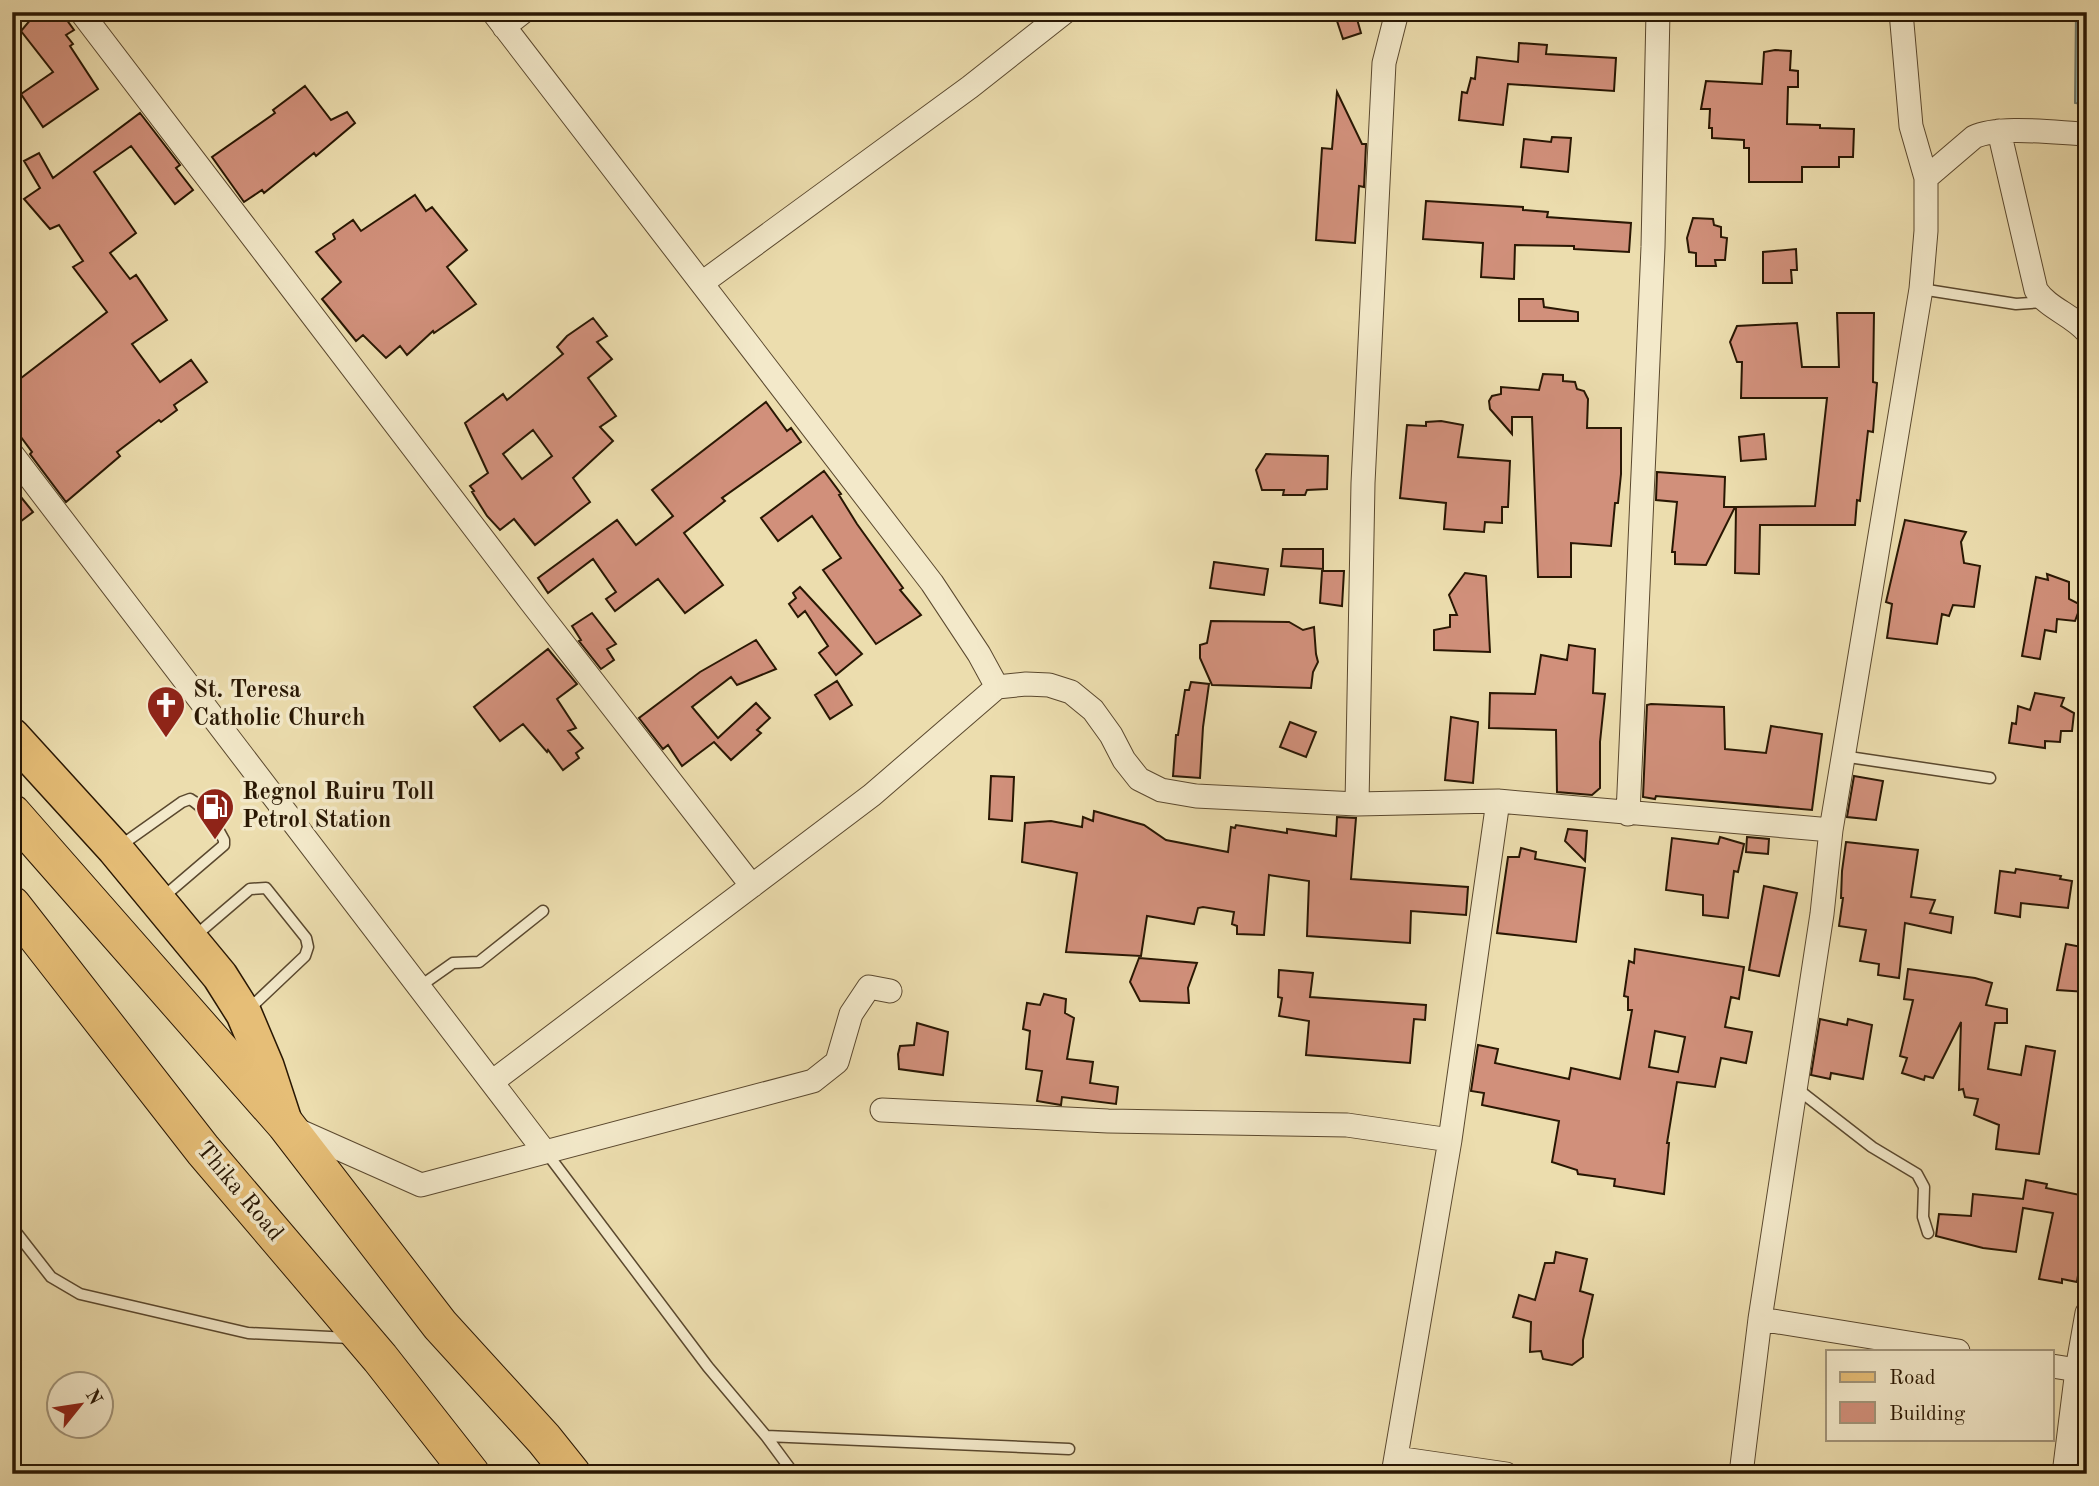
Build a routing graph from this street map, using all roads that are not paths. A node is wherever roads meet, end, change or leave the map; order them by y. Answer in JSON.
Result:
{"nodes":[{"id":1,"x":81,"y":12,"type":"edge"},
{"id":2,"x":523,"y":12,"type":"edge"},
{"id":3,"x":1065,"y":12,"type":"edge"},
{"id":4,"x":1397,"y":12,"type":"edge"},
{"id":5,"x":1658,"y":12,"type":"edge"},
{"id":6,"x":1901,"y":12,"type":"edge"},
{"id":7,"x":498,"y":19,"type":"edge"},
{"id":8,"x":1999,"y":131,"type":"junction"},
{"id":9,"x":2087,"y":134,"type":"edge"},
{"id":10,"x":1926,"y":178,"type":"junction"},
{"id":11,"x":702,"y":283,"type":"junction"},
{"id":12,"x":1921,"y":289,"type":"junction"},
{"id":13,"x":2044,"y":302,"type":"junction"},
{"id":14,"x":2087,"y":332,"type":"edge"},
{"id":15,"x":12,"y":454,"type":"edge"},
{"id":16,"x":997,"y":687,"type":"junction"},
{"id":17,"x":12,"y":736,"type":"edge"},
{"id":18,"x":1842,"y":756,"type":"junction"},
{"id":19,"x":1990,"y":778,"type":"dead end"},
{"id":20,"x":1498,"y":802,"type":"junction"},
{"id":21,"x":1357,"y":804,"type":"junction"},
{"id":22,"x":12,"y":813,"type":"edge"},
{"id":23,"x":1628,"y":814,"type":"junction"},
{"id":24,"x":1831,"y":830,"type":"junction"},
{"id":25,"x":115,"y":849,"type":"junction"},
{"id":26,"x":752,"y":886,"type":"junction"},
{"id":27,"x":158,"y":901,"type":"junction"},
{"id":28,"x":12,"y":905,"type":"edge"},
{"id":29,"x":543,"y":911,"type":"dead end"},
{"id":30,"x":190,"y":940,"type":"junction"},
{"id":31,"x":419,"y":987,"type":"junction"},
{"id":32,"x":890,"y":991,"type":"dead end"},
{"id":33,"x":244,"y":1014,"type":"junction"},
{"id":34,"x":492,"y":1082,"type":"junction"},
{"id":35,"x":1796,"y":1088,"type":"junction"},
{"id":36,"x":882,"y":1110,"type":"dead end"},
{"id":37,"x":286,"y":1125,"type":"junction"},
{"id":38,"x":1450,"y":1140,"type":"junction"},
{"id":39,"x":545,"y":1152,"type":"junction"},
{"id":40,"x":12,"y":1227,"type":"edge"},
{"id":41,"x":1928,"y":1233,"type":"dead end"},
{"id":42,"x":2087,"y":1313,"type":"edge"},
{"id":43,"x":1760,"y":1319,"type":"junction"},
{"id":44,"x":364,"y":1339,"type":"junction"},
{"id":45,"x":1952,"y":1350,"type":"edge"},
{"id":46,"x":2054,"y":1366,"type":"edge"},
{"id":47,"x":2077,"y":1370,"type":"junction"},
{"id":48,"x":766,"y":1436,"type":"junction"},
{"id":49,"x":1069,"y":1449,"type":"dead end"},
{"id":50,"x":1395,"y":1466,"type":"edge"},
{"id":51,"x":471,"y":1474,"type":"edge"},
{"id":52,"x":572,"y":1474,"type":"edge"},
{"id":53,"x":794,"y":1474,"type":"edge"},
{"id":54,"x":1506,"y":1474,"type":"edge"},
{"id":55,"x":1741,"y":1474,"type":"edge"},
{"id":56,"x":2064,"y":1474,"type":"edge"}],
"edges":[{"from":1,"to":26,"type":"street"},
{"from":2,"to":7,"type":"street"},
{"from":3,"to":11,"type":"street"},
{"from":4,"to":21,"type":"street"},
{"from":5,"to":23,"type":"street"},
{"from":6,"to":10,"type":"street"},
{"from":7,"to":11,"type":"street"},
{"from":8,"to":9,"type":"street"},
{"from":8,"to":10,"type":"street"},
{"from":8,"to":13,"type":"street"},
{"from":10,"to":12,"type":"street"},
{"from":11,"to":16,"type":"street"},
{"from":12,"to":13,"type":"lane"},
{"from":12,"to":18,"type":"street"},
{"from":13,"to":14,"type":"street"},
{"from":15,"to":31,"type":"street"},
{"from":16,"to":21,"type":"street"},
{"from":16,"to":26,"type":"street"},
{"from":17,"to":25,"type":"main road"},
{"from":18,"to":19,"type":"lane"},
{"from":18,"to":24,"type":"street"},
{"from":20,"to":21,"type":"street"},
{"from":20,"to":23,"type":"street"},
{"from":20,"to":38,"type":"street"},
{"from":22,"to":37,"type":"highway"},
{"from":23,"to":24,"type":"street"},
{"from":24,"to":35,"type":"street"},
{"from":25,"to":27,"type":"main road"},
{"from":25,"to":27,"type":"lane"},
{"from":26,"to":34,"type":"street"},
{"from":27,"to":30,"type":"main road"},
{"from":28,"to":44,"type":"highway","name":"Thika Road"},
{"from":29,"to":31,"type":"lane"},
{"from":30,"to":33,"type":"main road"},
{"from":30,"to":33,"type":"lane"},
{"from":31,"to":34,"type":"street"},
{"from":32,"to":39,"type":"street"},
{"from":33,"to":37,"type":"main road"},
{"from":34,"to":39,"type":"street"},
{"from":35,"to":41,"type":"lane"},
{"from":35,"to":43,"type":"street"},
{"from":36,"to":38,"type":"street"},
{"from":37,"to":39,"type":"street"},
{"from":37,"to":52,"type":"highway"},
{"from":38,"to":50,"type":"street"},
{"from":39,"to":48,"type":"lane"},
{"from":40,"to":44,"type":"lane"},
{"from":42,"to":47,"type":"street"},
{"from":43,"to":45,"type":"street"},
{"from":43,"to":55,"type":"street"},
{"from":44,"to":51,"type":"highway","name":"Thika Road"},
{"from":46,"to":47,"type":"street"},
{"from":47,"to":56,"type":"street"},
{"from":48,"to":49,"type":"lane"},
{"from":48,"to":53,"type":"lane"},
{"from":50,"to":54,"type":"street"}]}
